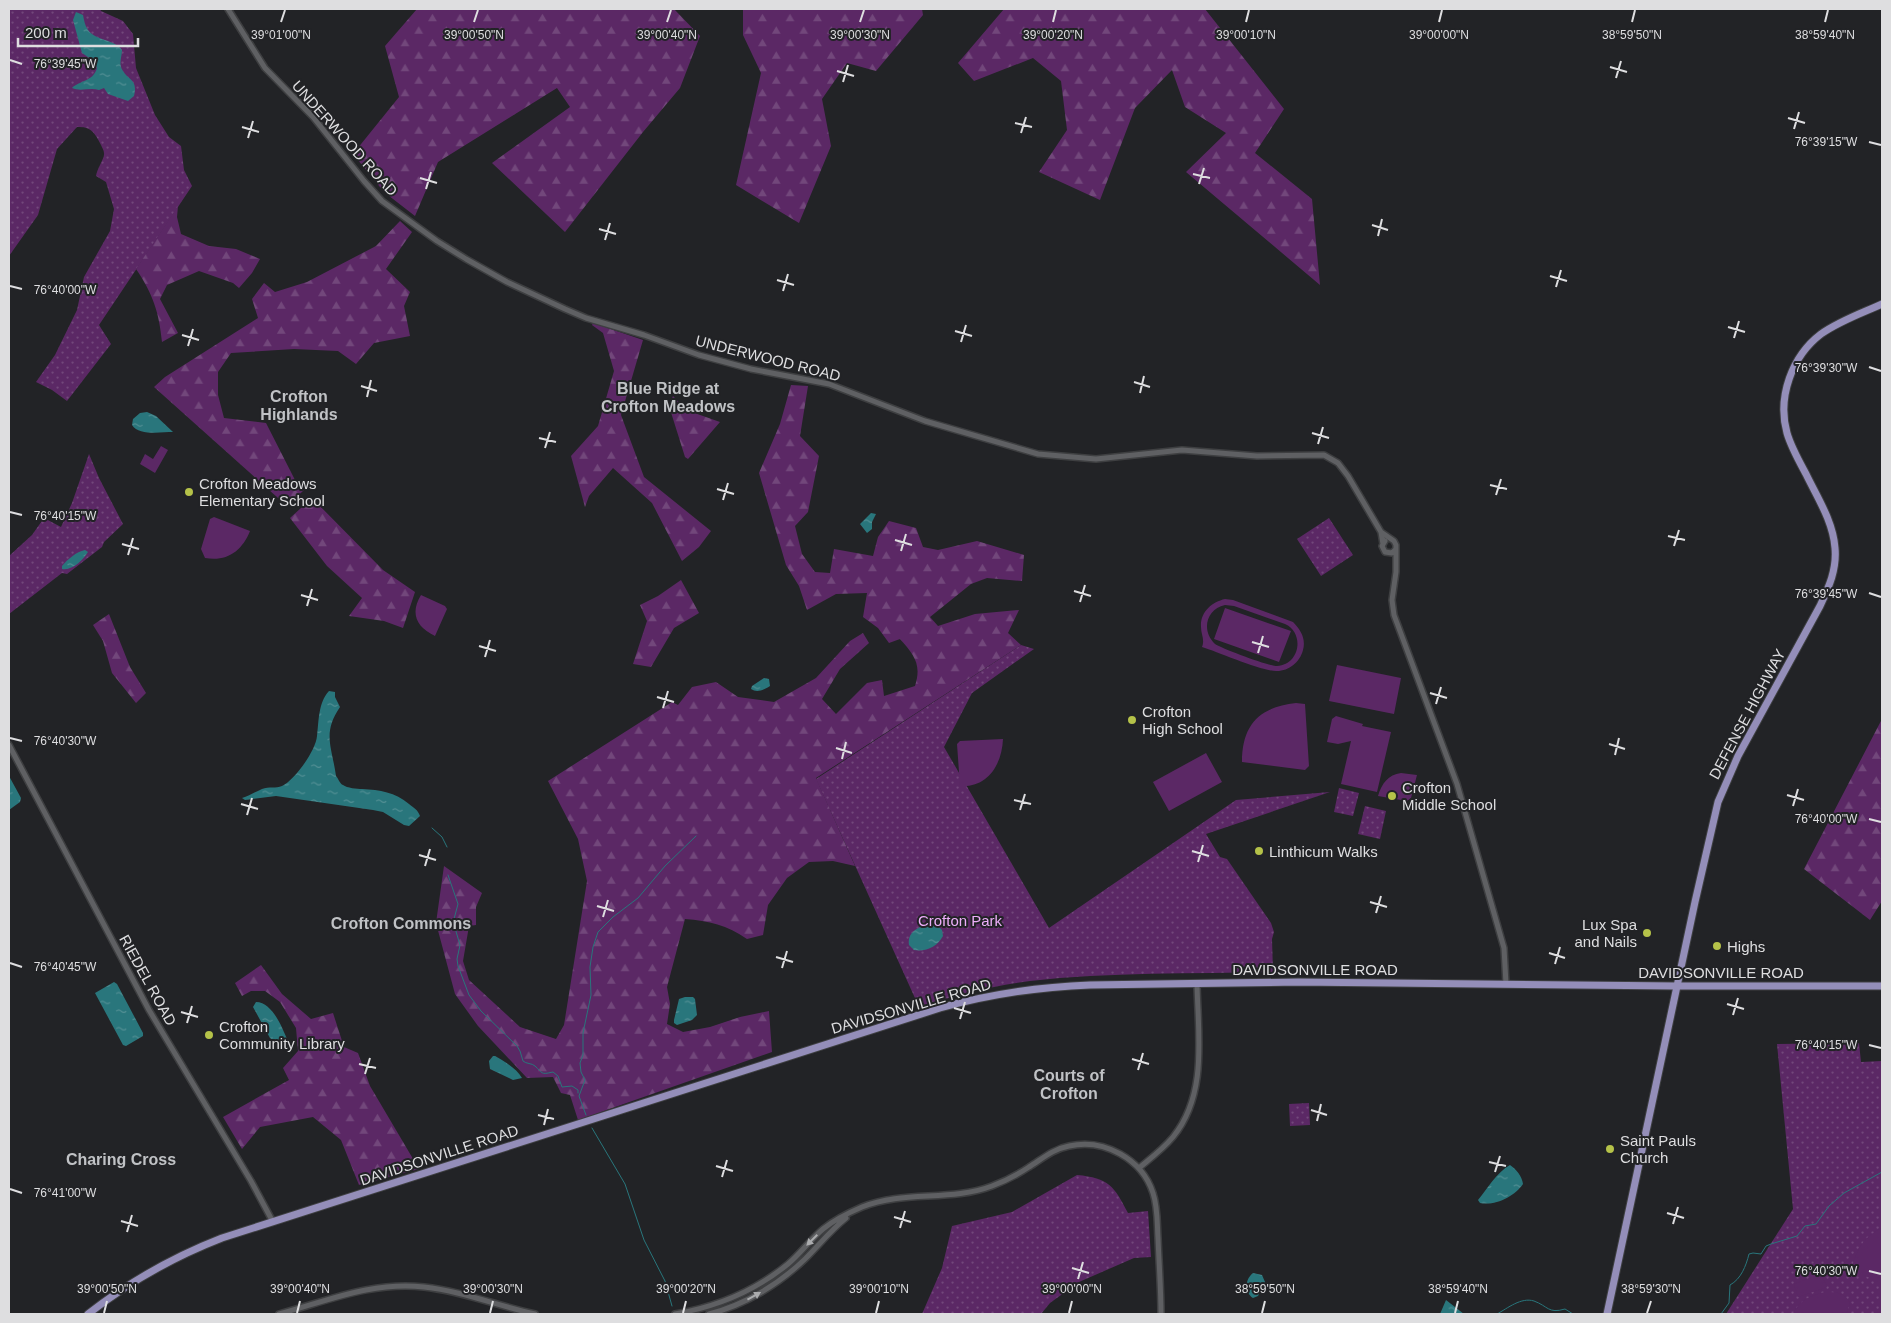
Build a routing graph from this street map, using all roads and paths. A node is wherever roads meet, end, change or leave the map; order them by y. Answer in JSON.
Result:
{"nodes":[{"id":1,"x":228,"y":9,"type":"edge"},
{"id":2,"x":1882,"y":304,"type":"edge"},
{"id":3,"x":1381,"y":532,"type":"junction"},
{"id":4,"x":1390,"y":539,"type":"junction"},
{"id":5,"x":1383,"y":544,"type":"junction"},
{"id":6,"x":1395,"y":550,"type":"junction"},
{"id":7,"x":1387,"y":553,"type":"junction"},
{"id":8,"x":1396,"y":565,"type":"junction"},
{"id":9,"x":9,"y":745,"type":"edge"},
{"id":10,"x":1197,"y":984,"type":"junction"},
{"id":11,"x":1506,"y":984,"type":"junction"},
{"id":12,"x":1677,"y":986,"type":"junction"},
{"id":13,"x":1882,"y":986,"type":"edge"},
{"id":14,"x":1139,"y":1168,"type":"junction"},
{"id":15,"x":852,"y":1212,"type":"junction"},
{"id":16,"x":273,"y":1222,"type":"junction"},
{"id":17,"x":302,"y":1308,"type":"junction"},
{"id":18,"x":88,"y":1314,"type":"edge"},
{"id":19,"x":279,"y":1314,"type":"edge"},
{"id":20,"x":288,"y":1314,"type":"edge"},
{"id":21,"x":535,"y":1314,"type":"edge"},
{"id":22,"x":675,"y":1314,"type":"edge"},
{"id":23,"x":709,"y":1314,"type":"edge"},
{"id":24,"x":1160,"y":1314,"type":"edge"},
{"id":25,"x":1607,"y":1314,"type":"edge"}],
"edges":[{"from":1,"to":3,"type":"street","name":"UNDERWOOD ROAD"},
{"from":2,"to":12,"type":"main road","name":"DEFENSE HIGHWAY"},
{"from":3,"to":4,"type":"street","name":"UNDERWOOD ROAD"},
{"from":3,"to":5,"type":"street","name":"UNDERWOOD ROAD"},
{"from":4,"to":5,"type":"street"},
{"from":4,"to":6,"type":"street"},
{"from":5,"to":7,"type":"street"},
{"from":6,"to":7,"type":"street"},
{"from":6,"to":8,"type":"street"},
{"from":7,"to":8,"type":"street"},
{"from":8,"to":11,"type":"street"},
{"from":9,"to":16,"type":"street","name":"RIEDEL ROAD"},
{"from":10,"to":11,"type":"main road","name":"DAVIDSONVILLE ROAD"},
{"from":10,"to":14,"type":"street"},
{"from":10,"to":16,"type":"main road","name":"DAVIDSONVILLE ROAD"},
{"from":11,"to":12,"type":"main road","name":"DAVIDSONVILLE ROAD"},
{"from":12,"to":13,"type":"main road","name":"DAVIDSONVILLE ROAD"},
{"from":12,"to":25,"type":"main road","name":"DEFENSE HIGHWAY"},
{"from":14,"to":15,"type":"street"},
{"from":14,"to":24,"type":"street"},
{"from":15,"to":22,"type":"street","one_way":true},
{"from":23,"to":15,"type":"street","one_way":true},
{"from":16,"to":18,"type":"main road","name":"DAVIDSONVILLE ROAD"},
{"from":17,"to":19,"type":"street"},
{"from":17,"to":20,"type":"street"},
{"from":17,"to":21,"type":"street"}]}
